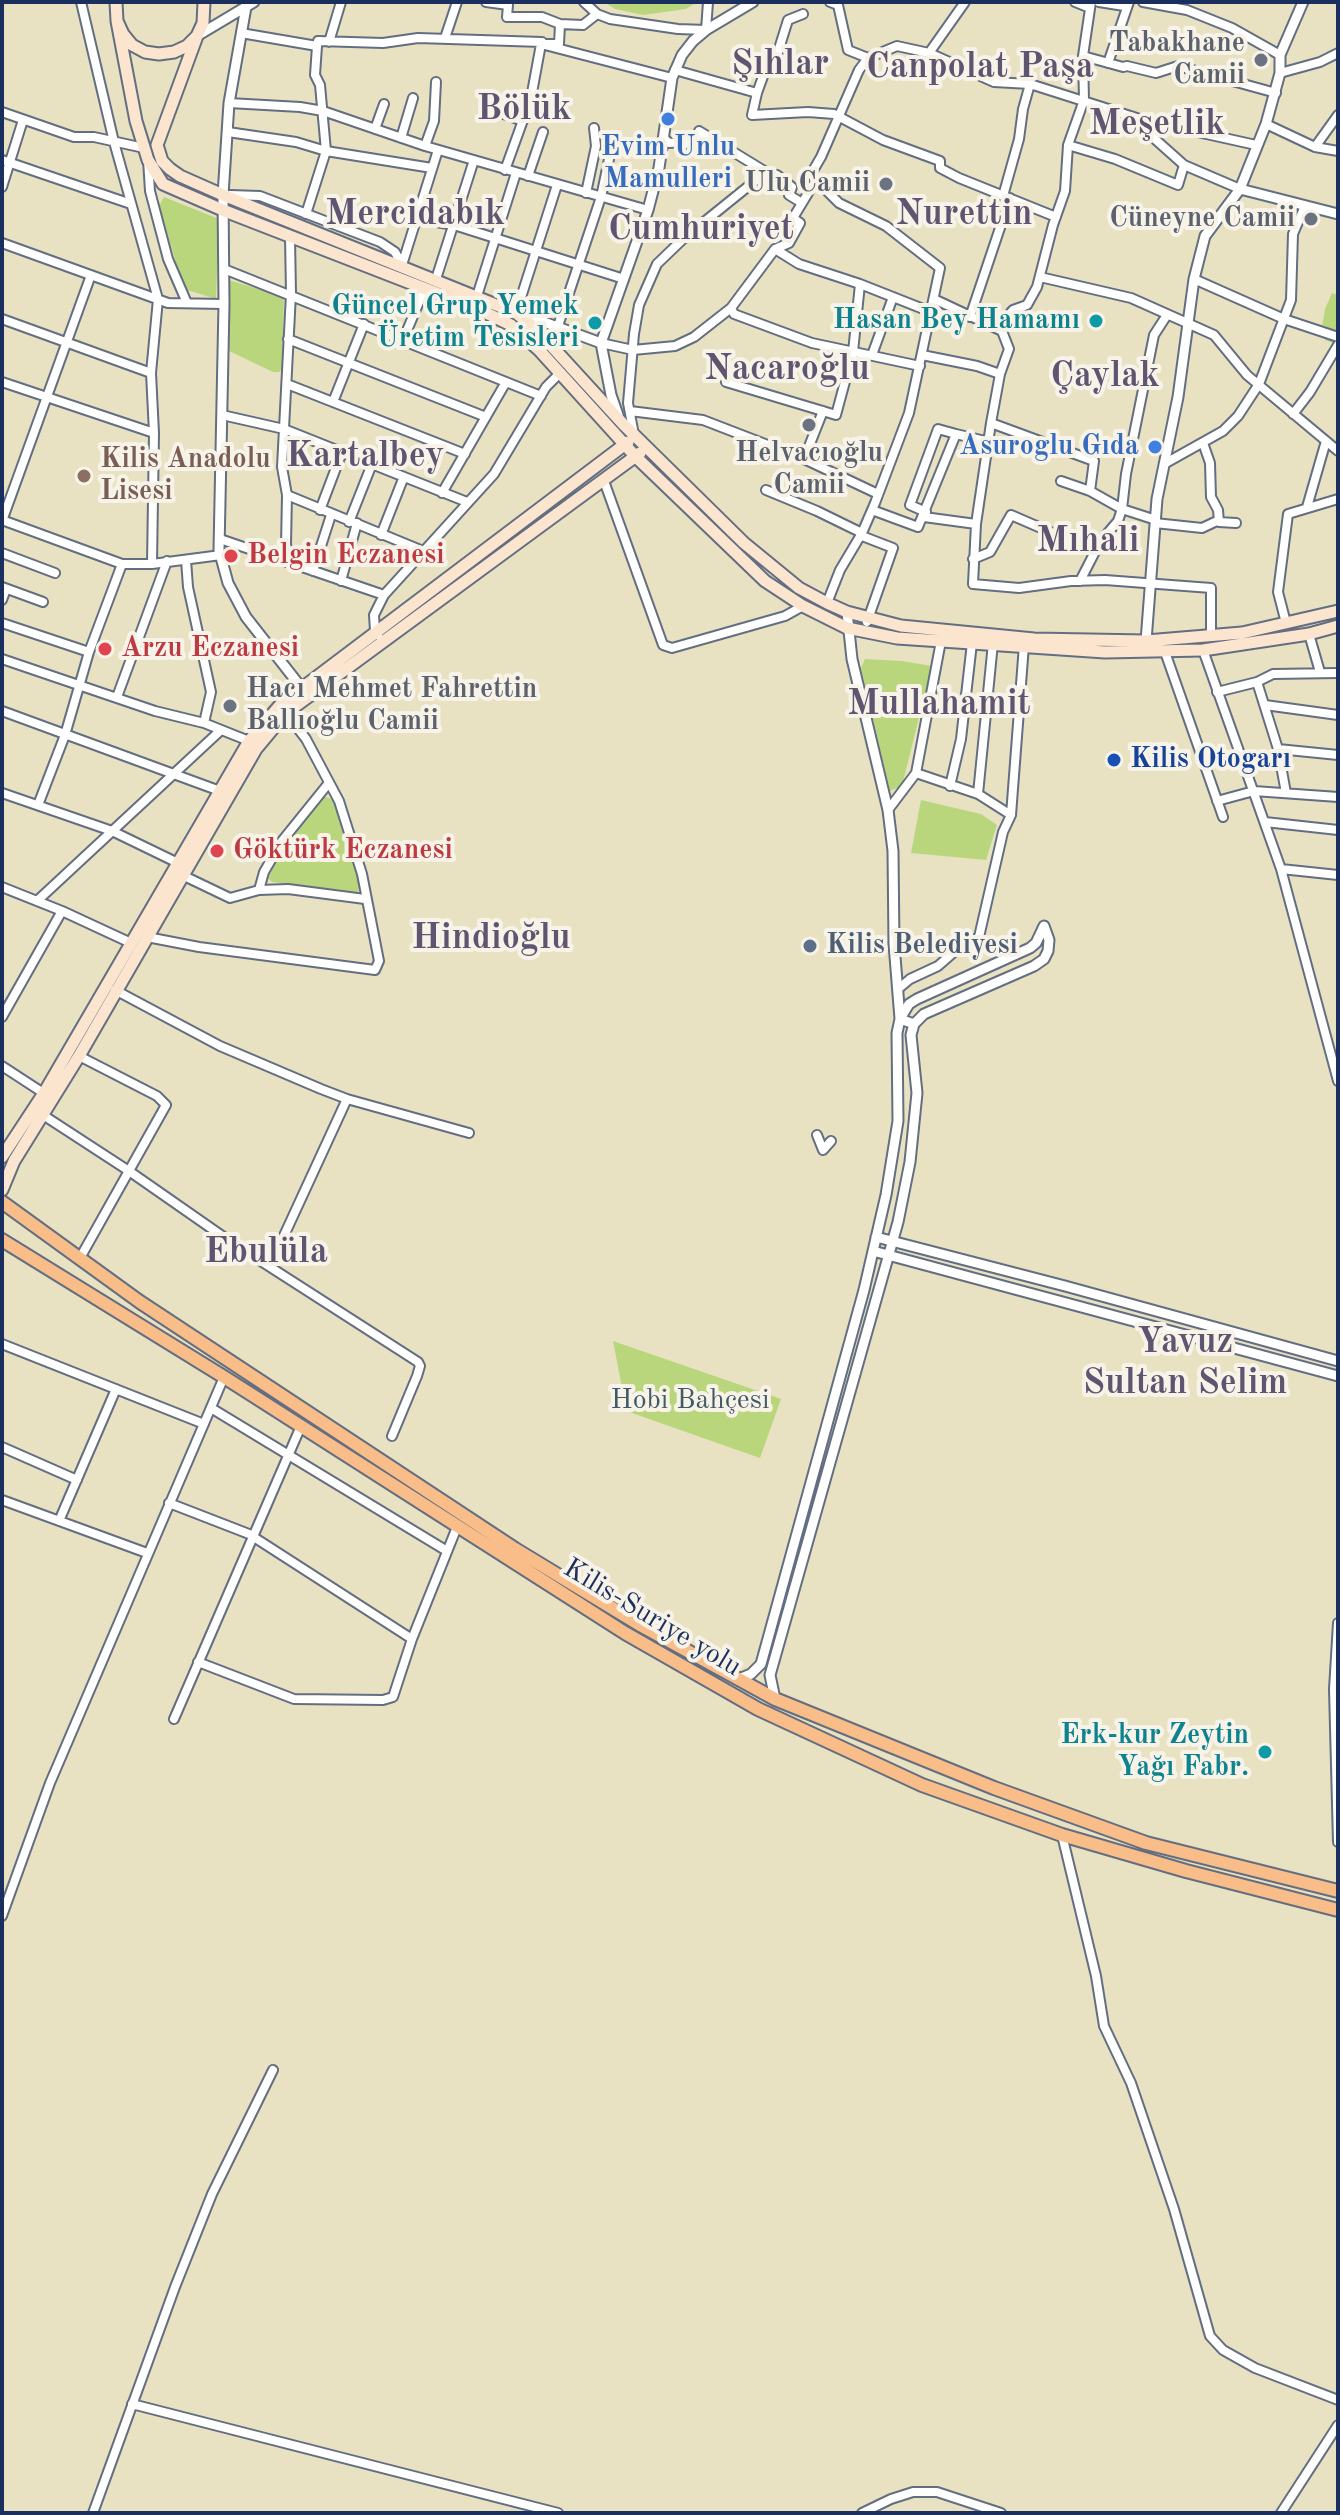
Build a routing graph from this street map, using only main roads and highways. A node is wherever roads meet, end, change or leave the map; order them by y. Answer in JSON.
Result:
{"nodes":[{"id":1,"x":116,"y":2,"type":"edge"},
{"id":2,"x":204,"y":2,"type":"edge"},
{"id":3,"x":117,"y":21,"type":"junction"},
{"id":4,"x":197,"y":36,"type":"junction"},
{"id":5,"x":611,"y":430,"type":"junction"},
{"id":6,"x":630,"y":440,"type":"junction"},
{"id":7,"x":646,"y":447,"type":"junction"},
{"id":8,"x":636,"y":457,"type":"junction"},
{"id":9,"x":605,"y":460,"type":"junction"},
{"id":10,"x":648,"y":468,"type":"junction"},
{"id":11,"x":619,"y":471,"type":"junction"},
{"id":12,"x":1338,"y":611,"type":"edge"},
{"id":13,"x":1338,"y":626,"type":"edge"},
{"id":14,"x":48,"y":1096,"type":"junction"},
{"id":15,"x":2,"y":1157,"type":"edge"},
{"id":16,"x":2,"y":1190,"type":"edge"},
{"id":17,"x":2,"y":1202,"type":"edge"},
{"id":18,"x":2,"y":1240,"type":"edge"},
{"id":19,"x":1338,"y":1891,"type":"edge"},
{"id":20,"x":1338,"y":1910,"type":"edge"}],
"edges":[{"from":1,"to":3,"type":"main road"},
{"from":2,"to":4,"type":"main road"},
{"from":3,"to":4,"type":"main road"},
{"from":3,"to":5,"type":"main road"},
{"from":4,"to":6,"type":"main road"},
{"from":5,"to":6,"type":"main road"},
{"from":5,"to":9,"type":"main road"},
{"from":6,"to":7,"type":"main road"},
{"from":6,"to":8,"type":"main road"},
{"from":6,"to":9,"type":"main road"},
{"from":7,"to":8,"type":"main road"},
{"from":7,"to":12,"type":"main road"},
{"from":8,"to":10,"type":"main road"},
{"from":8,"to":11,"type":"main road"},
{"from":9,"to":14,"type":"main road"},
{"from":10,"to":11,"type":"main road"},
{"from":10,"to":13,"type":"main road"},
{"from":11,"to":14,"type":"main road"},
{"from":14,"to":15,"type":"main road"},
{"from":14,"to":16,"type":"main road"},
{"from":17,"to":19,"type":"highway"},
{"from":18,"to":20,"type":"highway","name":"Kilis-Suriye yolu"}]}
